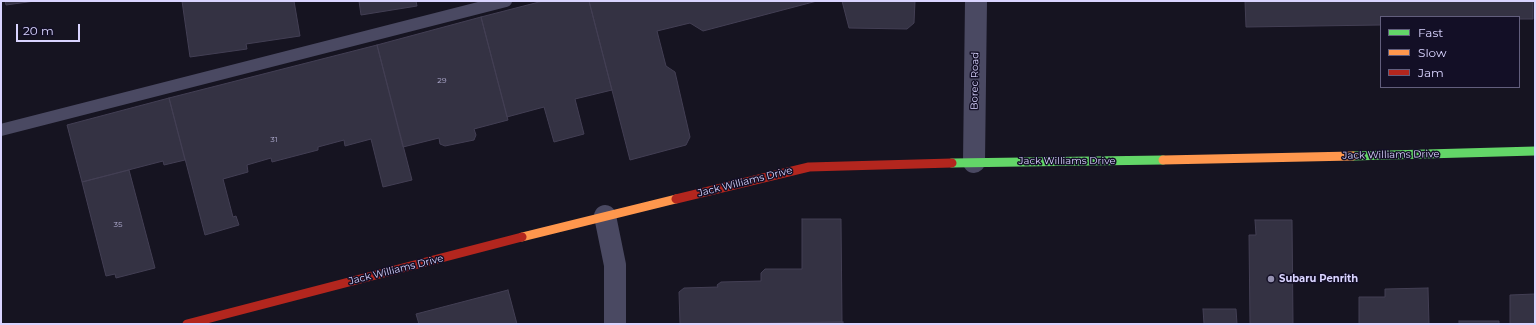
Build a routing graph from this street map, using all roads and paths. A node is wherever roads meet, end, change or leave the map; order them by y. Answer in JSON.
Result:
{"nodes":[{"id":1,"x":506,"y":1,"type":"edge"},
{"id":2,"x":976,"y":1,"type":"edge"},
{"id":3,"x":1,"y":130,"type":"edge"},
{"id":4,"x":1535,"y":151,"type":"edge"},
{"id":5,"x":974,"y":162,"type":"junction"},
{"id":6,"x":605,"y":216,"type":"junction"},
{"id":7,"x":187,"y":324,"type":"edge"},
{"id":8,"x":615,"y":324,"type":"edge"}],
"edges":[{"from":1,"to":3,"type":"lane"},
{"from":2,"to":5,"type":"street","name":"Borec Road"},
{"from":4,"to":5,"type":"street","name":"Jack Williams Drive"},
{"from":5,"to":6,"type":"street","name":"Jack Williams Drive"},
{"from":6,"to":7,"type":"street","name":"Jack Williams Drive"},
{"from":6,"to":8,"type":"street"}]}
